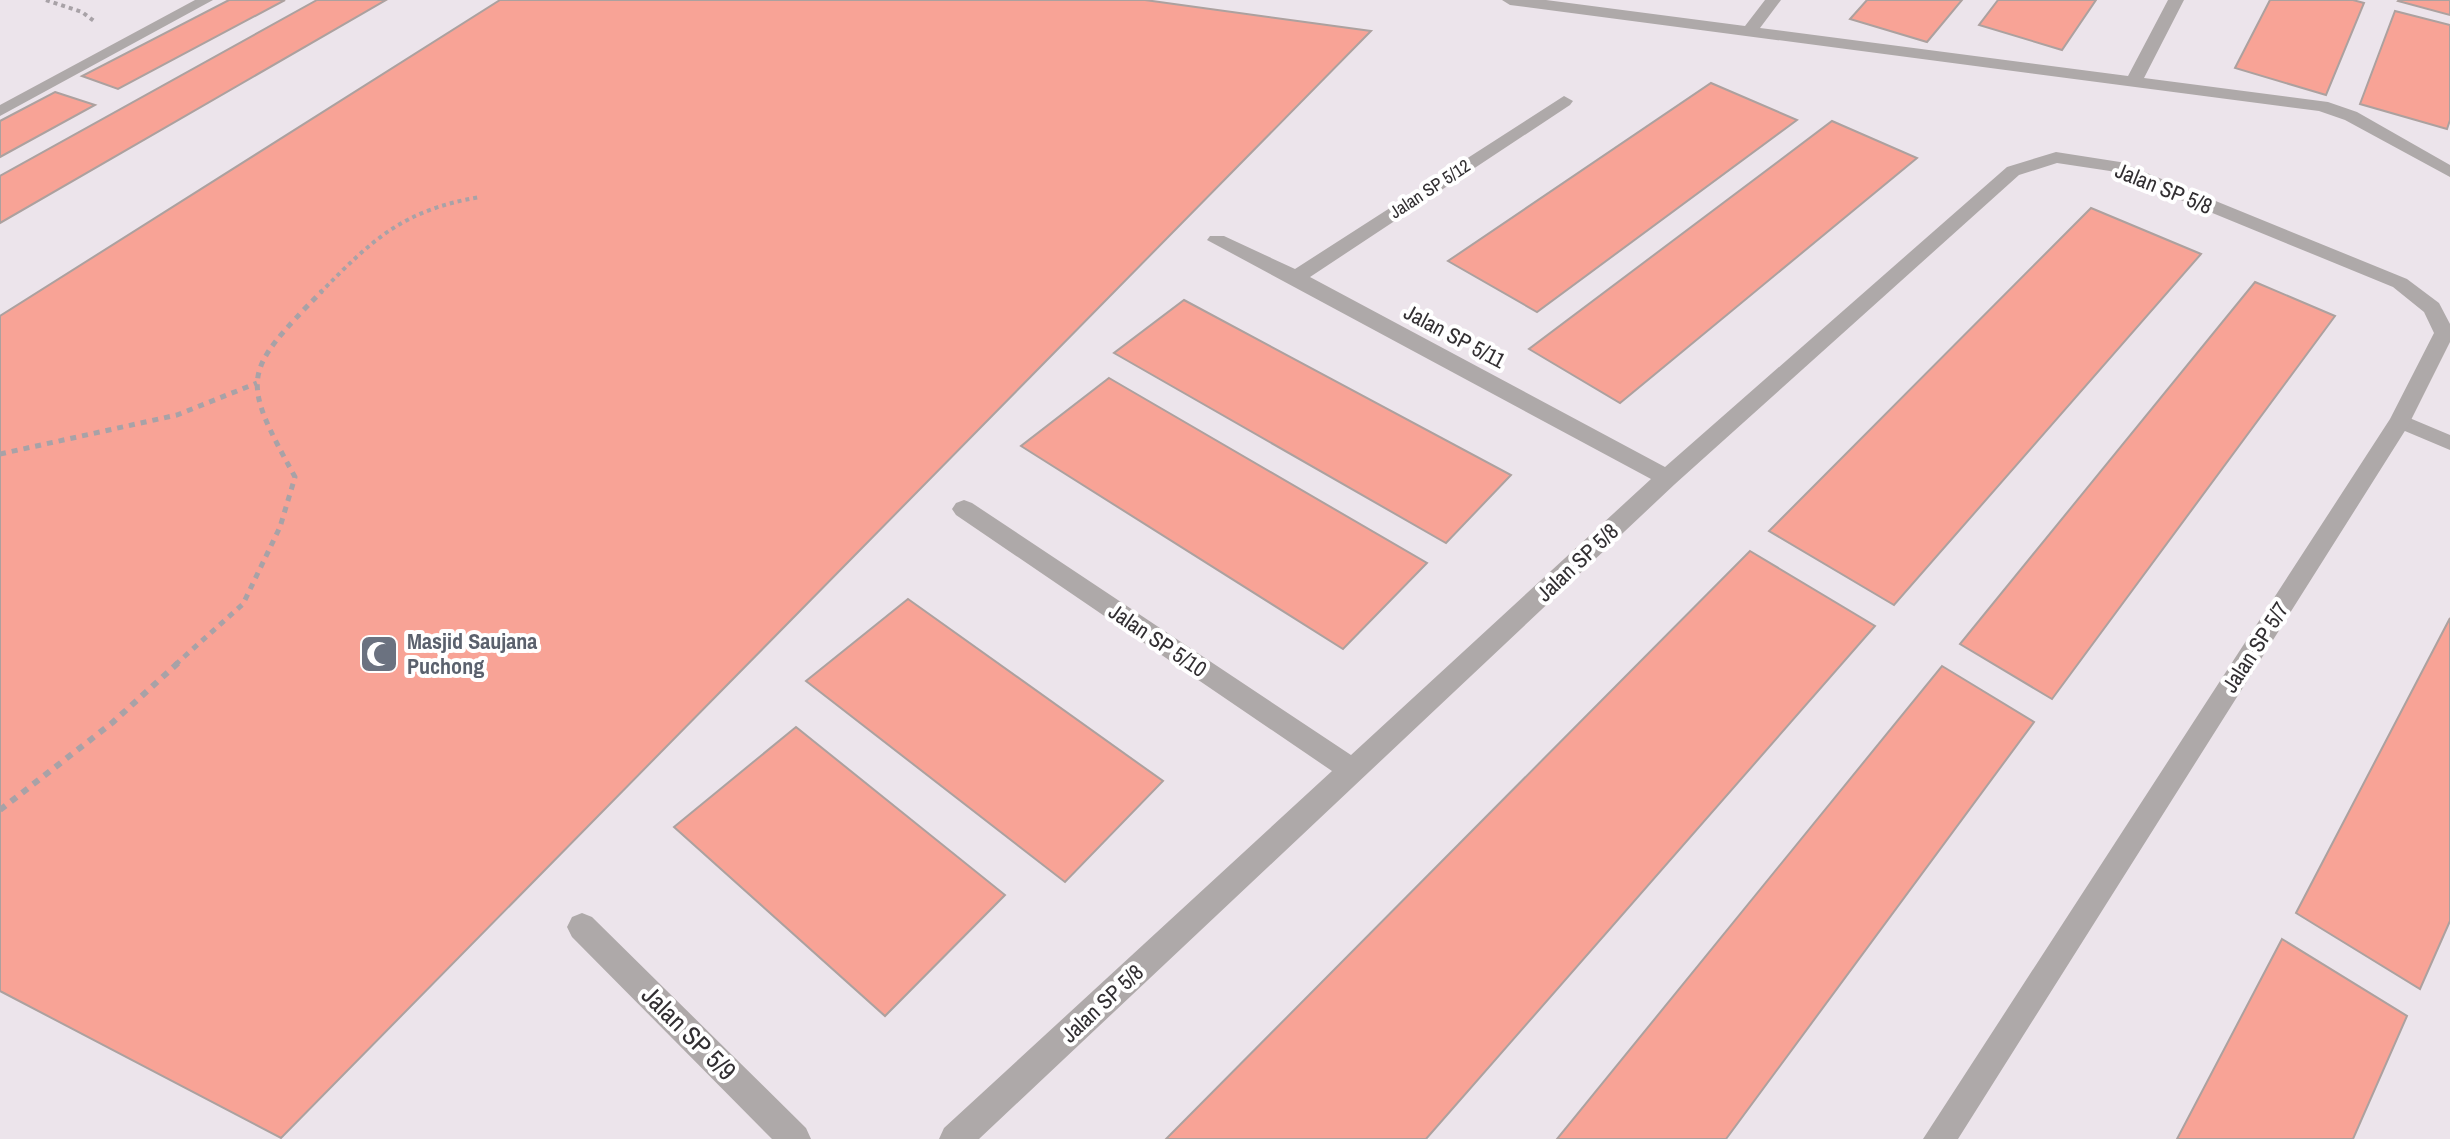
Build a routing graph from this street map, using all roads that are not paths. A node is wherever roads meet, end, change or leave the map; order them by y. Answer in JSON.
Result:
{"nodes":[{"id":1,"x":206,"y":0,"type":"edge"},
{"id":2,"x":1510,"y":0,"type":"edge"},
{"id":3,"x":1773,"y":0,"type":"edge"},
{"id":4,"x":2176,"y":0,"type":"edge"},
{"id":5,"x":1749,"y":31,"type":"junction"},
{"id":6,"x":2134,"y":80,"type":"junction"},
{"id":7,"x":1564,"y":101,"type":"dead end"},
{"id":8,"x":0,"y":111,"type":"edge"},
{"id":9,"x":2450,"y":172,"type":"edge"},
{"id":10,"x":2261,"y":226,"type":"joint"},
{"id":11,"x":1217,"y":240,"type":"dead end"},
{"id":12,"x":1296,"y":277,"type":"junction"},
{"id":13,"x":2400,"y":421,"type":"junction"},
{"id":14,"x":2450,"y":443,"type":"edge"},
{"id":15,"x":1667,"y":478,"type":"junction"},
{"id":16,"x":964,"y":509,"type":"dead end"},
{"id":17,"x":1352,"y":770,"type":"junction"},
{"id":18,"x":582,"y":927,"type":"dead end"},
{"id":19,"x":795,"y":1139,"type":"edge"},
{"id":20,"x":955,"y":1139,"type":"edge"},
{"id":21,"x":1939,"y":1139,"type":"edge"}],
"edges":[{"from":1,"to":8,"type":"lane"},
{"from":2,"to":5,"type":"street"},
{"from":3,"to":5,"type":"street"},
{"from":4,"to":6,"type":"street"},
{"from":5,"to":6,"type":"street"},
{"from":6,"to":9,"type":"street"},
{"from":7,"to":12,"type":"street","name":"Jalan SP 5/12"},
{"from":10,"to":13,"type":"street","name":"Jalan SP 5/7"},
{"from":10,"to":15,"type":"street","name":"Jalan SP 5/8"},
{"from":11,"to":12,"type":"street","name":"Jalan SP 5/11"},
{"from":12,"to":15,"type":"street","name":"Jalan SP 5/11"},
{"from":13,"to":14,"type":"lane"},
{"from":13,"to":21,"type":"street","name":"Jalan SP 5/7"},
{"from":15,"to":17,"type":"street","name":"Jalan SP 5/8"},
{"from":16,"to":17,"type":"street","name":"Jalan SP 5/10"},
{"from":17,"to":20,"type":"street","name":"Jalan SP 5/8"},
{"from":18,"to":19,"type":"street","name":"Jalan SP 5/9"}]}
